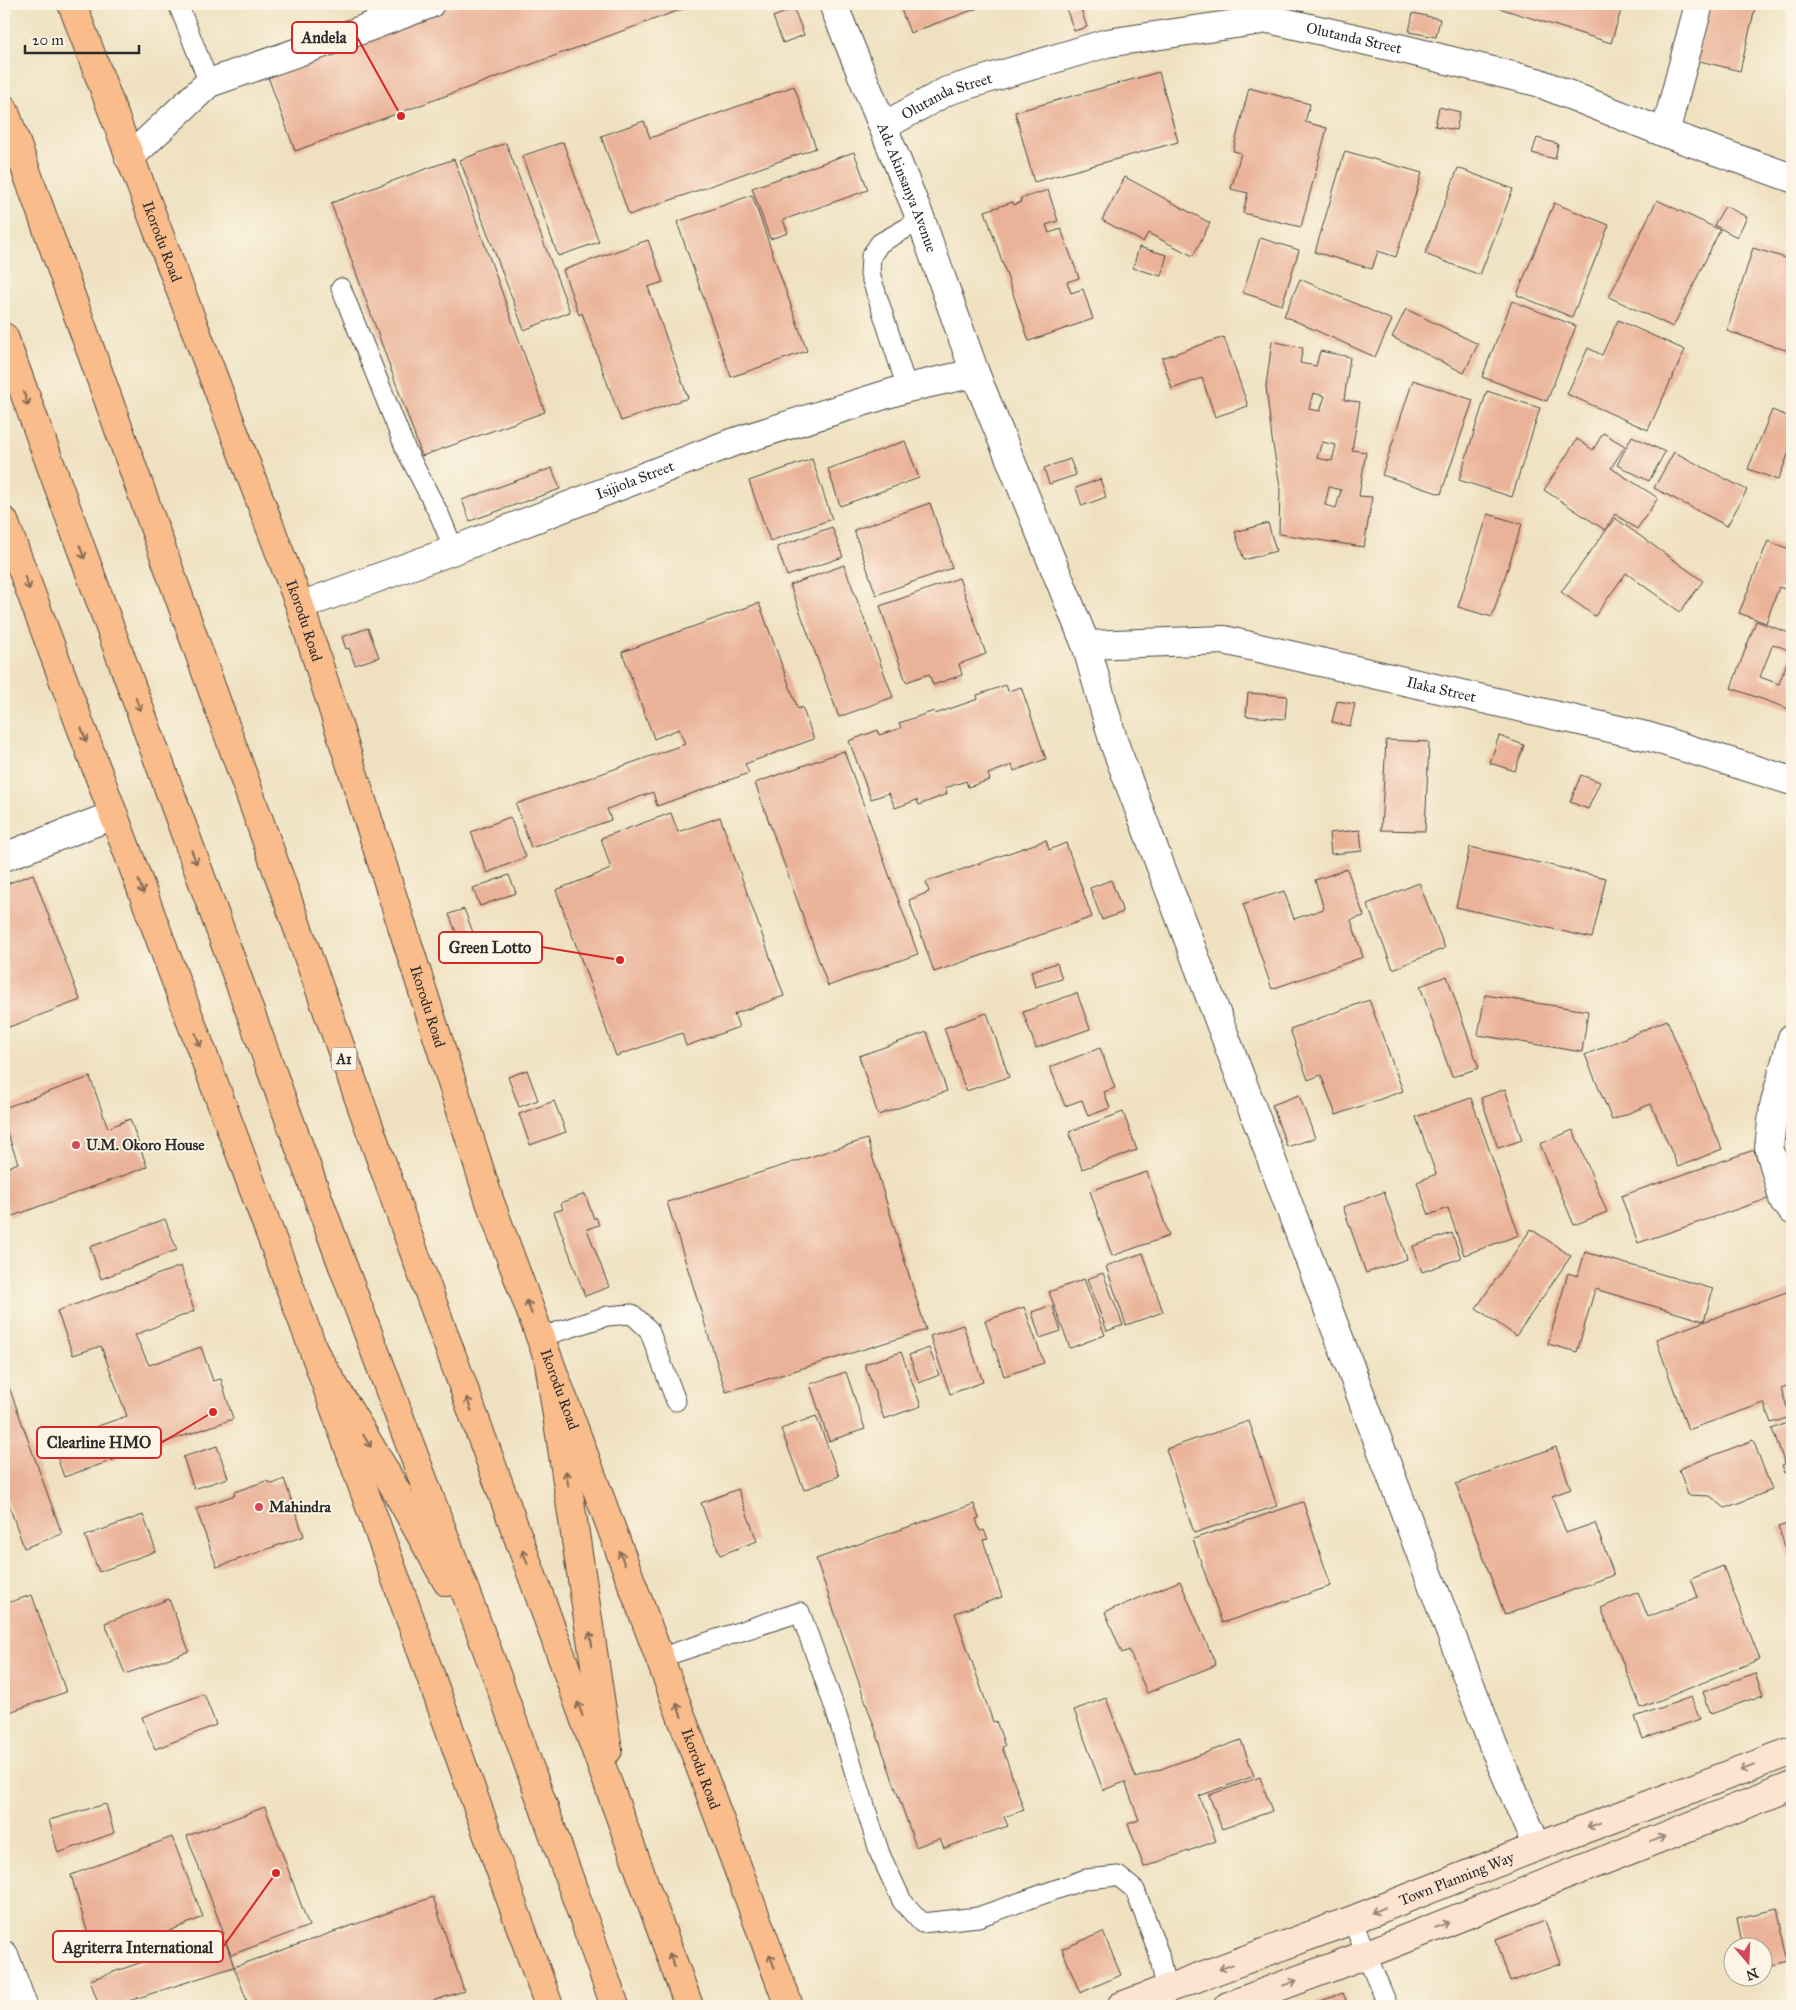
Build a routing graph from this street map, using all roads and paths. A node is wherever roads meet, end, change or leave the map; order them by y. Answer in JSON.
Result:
{"nodes":[{"id":1,"x":72,"y":4,"type":"edge"},
{"id":2,"x":178,"y":4,"type":"edge"},
{"id":3,"x":430,"y":4,"type":"edge"},
{"id":4,"x":833,"y":4,"type":"edge"},
{"id":5,"x":1699,"y":4,"type":"edge"},
{"id":6,"x":209,"y":83,"type":"junction"},
{"id":7,"x":4,"y":110,"type":"edge"},
{"id":8,"x":884,"y":126,"type":"junction"},
{"id":9,"x":1665,"y":133,"type":"junction"},
{"id":10,"x":129,"y":158,"type":"junction"},
{"id":11,"x":1792,"y":178,"type":"edge"},
{"id":12,"x":921,"y":220,"type":"junction"},
{"id":13,"x":341,"y":288,"type":"dead end"},
{"id":14,"x":4,"y":337,"type":"edge"},
{"id":15,"x":975,"y":373,"type":"junction"},
{"id":16,"x":907,"y":388,"type":"junction"},
{"id":17,"x":4,"y":521,"type":"edge"},
{"id":18,"x":454,"y":550,"type":"junction"},
{"id":19,"x":300,"y":606,"type":"junction"},
{"id":20,"x":1086,"y":645,"type":"junction"},
{"id":21,"x":1792,"y":781,"type":"edge"},
{"id":22,"x":114,"y":815,"type":"junction"},
{"id":23,"x":4,"y":857,"type":"edge"},
{"id":24,"x":1792,"y":1038,"type":"edge"},
{"id":25,"x":1792,"y":1210,"type":"edge"},
{"id":26,"x":541,"y":1337,"type":"junction"},
{"id":27,"x":315,"y":1354,"type":"junction"},
{"id":28,"x":550,"y":1362,"type":"junction"},
{"id":29,"x":676,"y":1401,"type":"dead end"},
{"id":30,"x":659,"y":1658,"type":"junction"},
{"id":31,"x":492,"y":1663,"type":"junction"},
{"id":32,"x":1792,"y":1751,"type":"edge"},
{"id":33,"x":1792,"y":1786,"type":"edge"},
{"id":34,"x":616,"y":1808,"type":"junction"},
{"id":35,"x":1537,"y":1847,"type":"junction"},
{"id":36,"x":1352,"y":1920,"type":"junction"},
{"id":37,"x":1367,"y":1954,"type":"junction"},
{"id":38,"x":4,"y":1955,"type":"edge"},
{"id":39,"x":1166,"y":1989,"type":"junction"},
{"id":40,"x":23,"y":2006,"type":"edge"},
{"id":41,"x":549,"y":2006,"type":"edge"},
{"id":42,"x":616,"y":2006,"type":"edge"},
{"id":43,"x":689,"y":2006,"type":"edge"},
{"id":44,"x":789,"y":2006,"type":"edge"},
{"id":45,"x":1121,"y":2006,"type":"edge"},
{"id":46,"x":1228,"y":2006,"type":"edge"},
{"id":47,"x":1388,"y":2006,"type":"edge"}],
"edges":[{"from":1,"to":10,"type":"main road","name":"Ikorodu Road"},
{"from":2,"to":6,"type":"lane"},
{"from":3,"to":6,"type":"street"},
{"from":4,"to":8,"type":"street","name":"Ade Akinsanya Avenue"},
{"from":5,"to":9,"type":"street"},
{"from":6,"to":10,"type":"street"},
{"from":34,"to":7,"type":"main road","number":"A1","one_way":true},
{"from":8,"to":9,"type":"street","name":"Olutanda Street"},
{"from":8,"to":12,"type":"street","name":"Ade Akinsanya Avenue"},
{"from":9,"to":11,"type":"street","name":"Olutanda Street"},
{"from":10,"to":19,"type":"main road","name":"Ikorodu Road"},
{"from":12,"to":15,"type":"street","name":"Ade Akinsanya Avenue"},
{"from":12,"to":16,"type":"lane"},
{"from":13,"to":18,"type":"lane"},
{"from":14,"to":31,"type":"main road","one_way":true},
{"from":15,"to":16,"type":"street","name":"Isijiola Street"},
{"from":15,"to":20,"type":"street","name":"Ade Akinsanya Avenue"},
{"from":16,"to":18,"type":"street","name":"Isijiola Street"},
{"from":17,"to":22,"type":"main road","one_way":true},
{"from":18,"to":19,"type":"street","name":"Isijiola Street"},
{"from":26,"to":19,"type":"main road","name":"Ikorodu Road","one_way":true},
{"from":20,"to":21,"type":"street","name":"Ilaka Street"},
{"from":20,"to":35,"type":"street","name":"Ade Akinsanya Avenue"},
{"from":22,"to":23,"type":"street"},
{"from":22,"to":27,"type":"main road","one_way":true},
{"from":24,"to":25,"type":"street"},
{"from":26,"to":28,"type":"main road","name":"Ikorodu Road"},
{"from":26,"to":29,"type":"lane"},
{"from":27,"to":31,"type":"main road","one_way":true},
{"from":27,"to":41,"type":"main road"},
{"from":30,"to":28,"type":"main road","name":"Ikorodu Road","one_way":true},
{"from":34,"to":28,"type":"main road","one_way":true},
{"from":30,"to":39,"type":"lane"},
{"from":44,"to":30,"type":"main road","name":"Ikorodu Road","one_way":true},
{"from":31,"to":42,"type":"main road"},
{"from":32,"to":35,"type":"main road","name":"Town Planning Way","one_way":true},
{"from":37,"to":33,"type":"main road","one_way":true},
{"from":43,"to":34,"type":"main road","number":"A1","one_way":true},
{"from":35,"to":36,"type":"main road","name":"Town Planning Way","one_way":true},
{"from":36,"to":37,"type":"lane"},
{"from":36,"to":39,"type":"main road","name":"Town Planning Way","one_way":true},
{"from":46,"to":37,"type":"main road","one_way":true},
{"from":37,"to":47,"type":"lane"},
{"from":38,"to":40,"type":"street"},
{"from":39,"to":45,"type":"main road","name":"Town Planning Way"}]}
